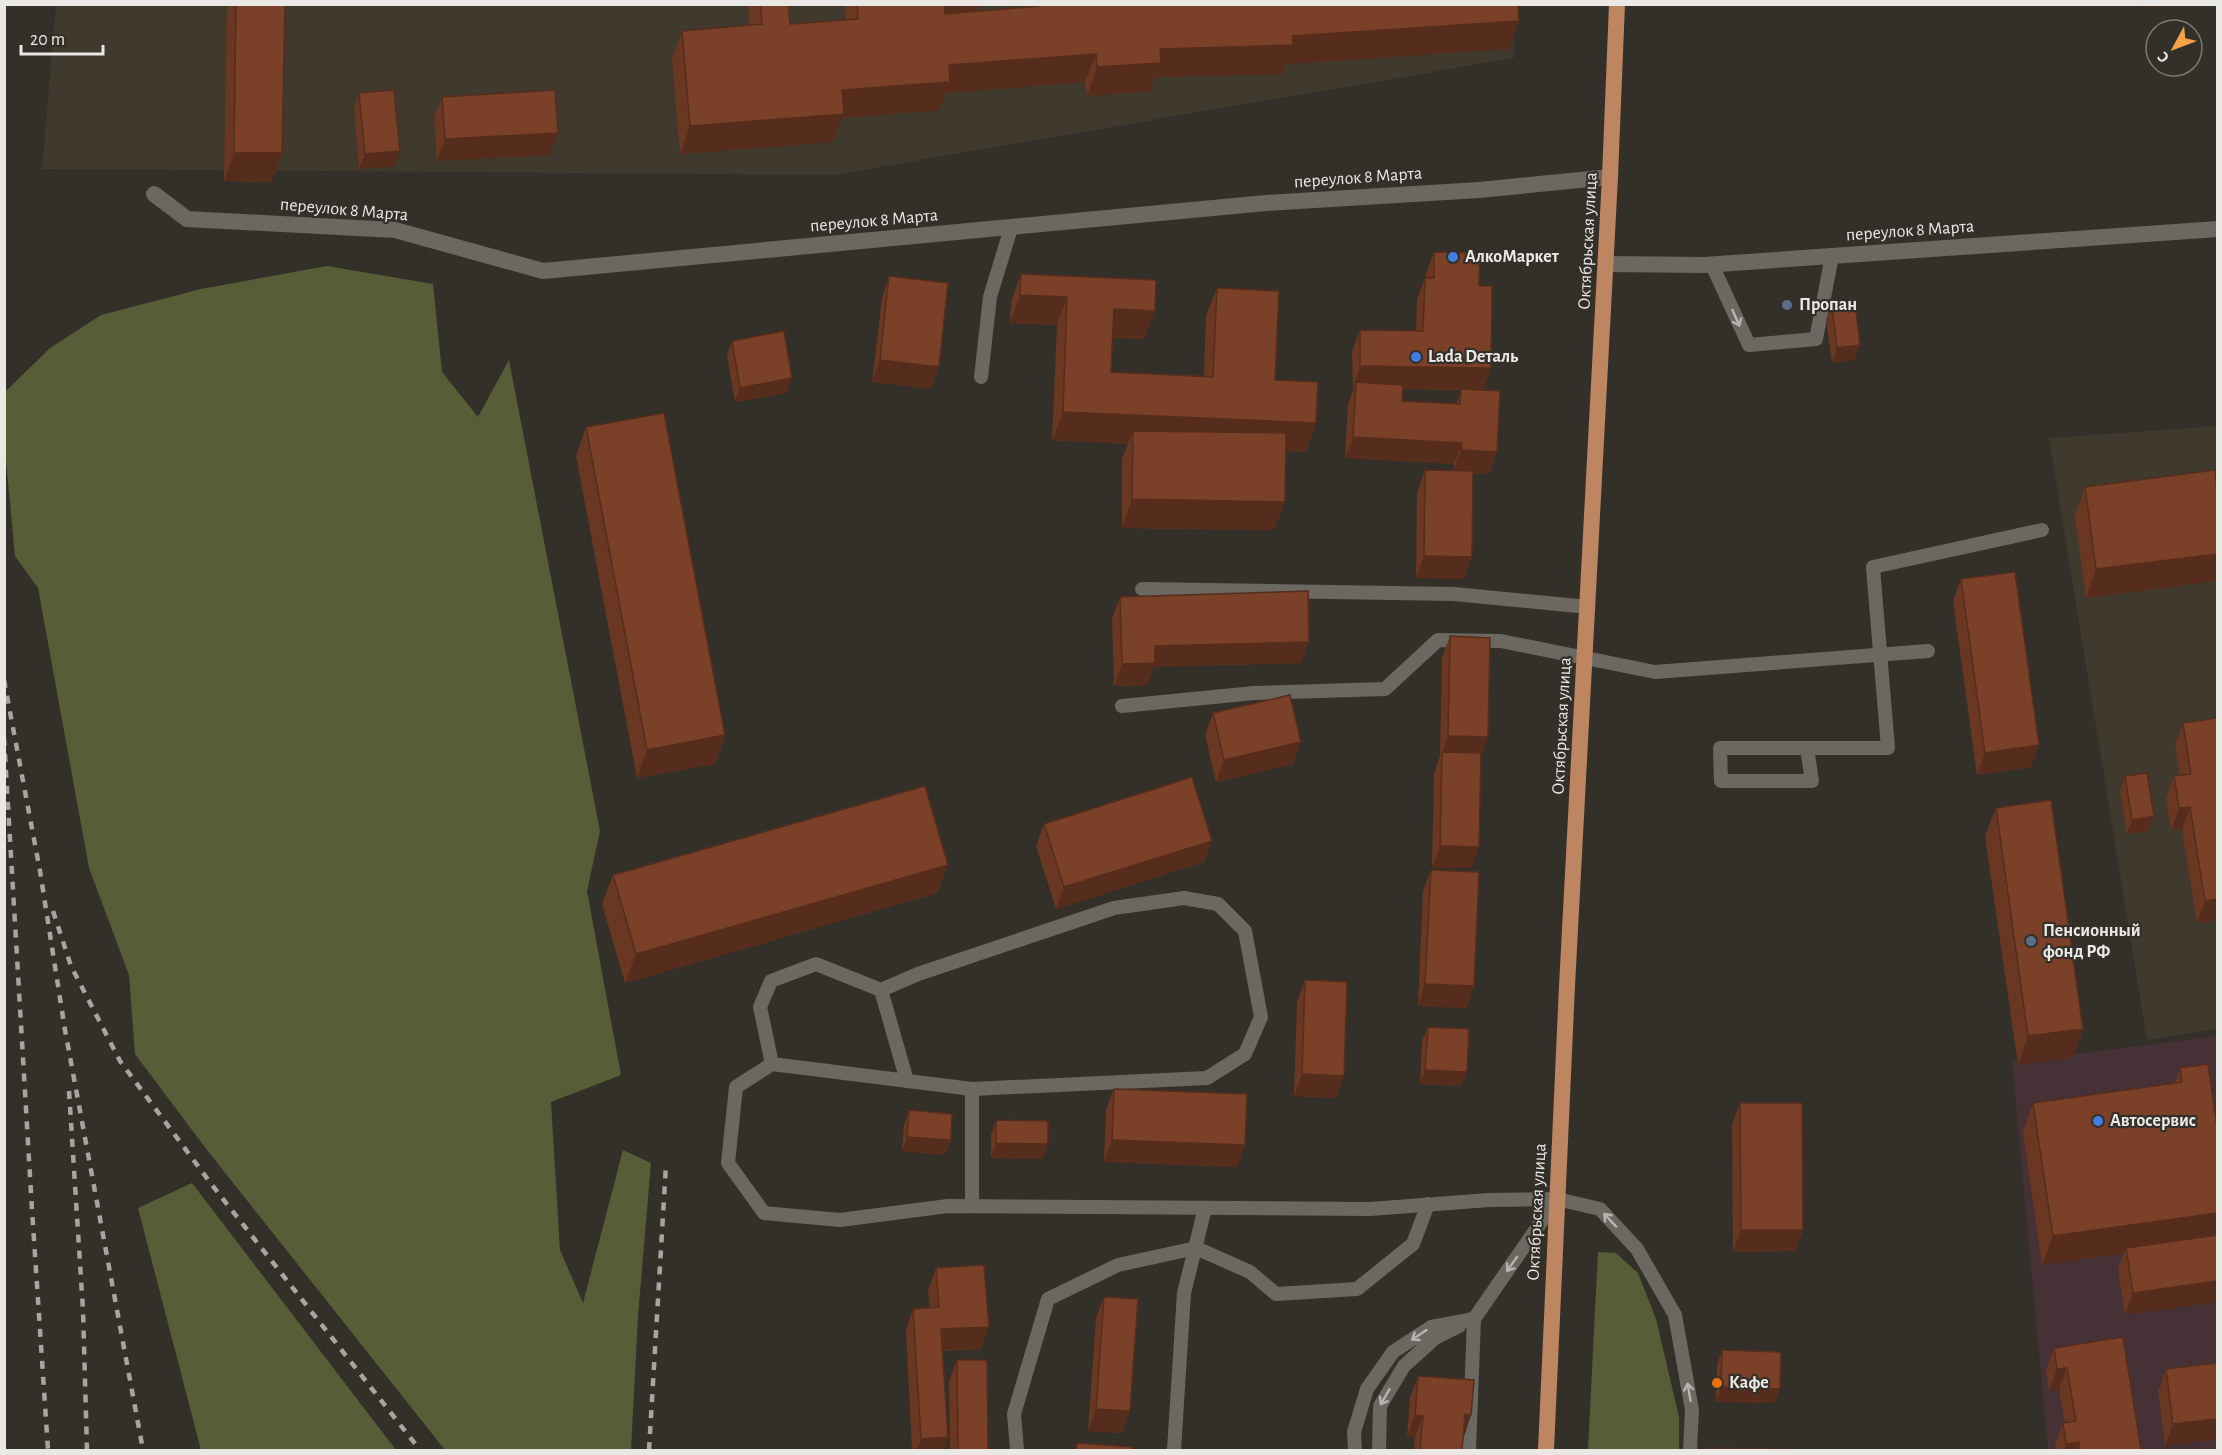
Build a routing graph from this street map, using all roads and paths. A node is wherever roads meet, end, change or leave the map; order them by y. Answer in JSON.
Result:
{"nodes":[{"id":1,"x":1617,"y":4,"type":"edge"},
{"id":2,"x":1610,"y":177,"type":"junction"},
{"id":3,"x":154,"y":194,"type":"dead end"},
{"id":4,"x":1011,"y":228,"type":"junction"},
{"id":5,"x":2217,"y":229,"type":"edge"},
{"id":6,"x":1832,"y":256,"type":"junction"},
{"id":7,"x":1606,"y":264,"type":"junction"},
{"id":8,"x":1712,"y":265,"type":"junction"},
{"id":9,"x":981,"y":377,"type":"dead end"},
{"id":10,"x":2042,"y":530,"type":"dead end"},
{"id":11,"x":1142,"y":589,"type":"dead end"},
{"id":12,"x":1588,"y":607,"type":"junction"},
{"id":13,"x":1928,"y":651,"type":"dead end"},
{"id":14,"x":1879,"y":655,"type":"junction"},
{"id":15,"x":1585,"y":659,"type":"junction"},
{"id":16,"x":1122,"y":706,"type":"dead end"},
{"id":17,"x":1807,"y":748,"type":"junction"},
{"id":18,"x":881,"y":990,"type":"junction"},
{"id":19,"x":772,"y":1064,"type":"junction"},
{"id":20,"x":907,"y":1081,"type":"junction"},
{"id":21,"x":972,"y":1089,"type":"junction"},
{"id":22,"x":1557,"y":1198,"type":"junction"},
{"id":23,"x":1428,"y":1204,"type":"junction"},
{"id":24,"x":972,"y":1206,"type":"junction"},
{"id":25,"x":1205,"y":1208,"type":"junction"},
{"id":26,"x":1196,"y":1248,"type":"junction"},
{"id":27,"x":1474,"y":1319,"type":"junction"},
{"id":28,"x":1017,"y":1450,"type":"edge"},
{"id":29,"x":1174,"y":1450,"type":"edge"},
{"id":30,"x":1355,"y":1450,"type":"edge"},
{"id":31,"x":1378,"y":1450,"type":"edge"},
{"id":32,"x":1469,"y":1450,"type":"edge"},
{"id":33,"x":1546,"y":1450,"type":"edge"},
{"id":34,"x":1690,"y":1450,"type":"edge"}],
"edges":[{"from":1,"to":2,"type":"main road","name":"Октябрьская улица"},
{"from":2,"to":4,"type":"street","name":"переулок 8 Марта"},
{"from":2,"to":7,"type":"main road","name":"Октябрьская улица"},
{"from":3,"to":4,"type":"street","name":"переулок 8 Марта"},
{"from":4,"to":9,"type":"lane"},
{"from":5,"to":6,"type":"street","name":"переулок 8 Марта"},
{"from":6,"to":8,"type":"street","name":"переулок 8 Марта"},
{"from":8,"to":6,"type":"lane","one_way":true},
{"from":7,"to":8,"type":"street","name":"переулок 8 Марта"},
{"from":7,"to":12,"type":"main road","name":"Октябрьская улица"},
{"from":10,"to":14,"type":"lane"},
{"from":11,"to":12,"type":"lane"},
{"from":12,"to":15,"type":"main road","name":"Октябрьская улица"},
{"from":13,"to":14,"type":"lane"},
{"from":14,"to":15,"type":"lane"},
{"from":14,"to":17,"type":"lane"},
{"from":15,"to":16,"type":"lane"},
{"from":15,"to":22,"type":"main road","name":"Октябрьская улица"},
{"from":17,"to":17,"type":"lane"},
{"from":18,"to":19,"type":"lane"},
{"from":18,"to":20,"type":"lane"},
{"from":18,"to":21,"type":"lane"},
{"from":19,"to":20,"type":"lane"},
{"from":19,"to":24,"type":"lane"},
{"from":20,"to":21,"type":"lane"},
{"from":21,"to":24,"type":"lane"},
{"from":22,"to":23,"type":"lane"},
{"from":22,"to":27,"type":"lane","one_way":true},
{"from":22,"to":33,"type":"main road","name":"Октябрьская улица"},
{"from":34,"to":22,"type":"lane","one_way":true},
{"from":23,"to":25,"type":"lane"},
{"from":23,"to":26,"type":"lane"},
{"from":24,"to":25,"type":"lane"},
{"from":25,"to":26,"type":"lane"},
{"from":26,"to":28,"type":"lane"},
{"from":26,"to":29,"type":"lane"},
{"from":27,"to":30,"type":"lane","one_way":true},
{"from":27,"to":31,"type":"lane","one_way":true},
{"from":27,"to":32,"type":"lane"}]}
